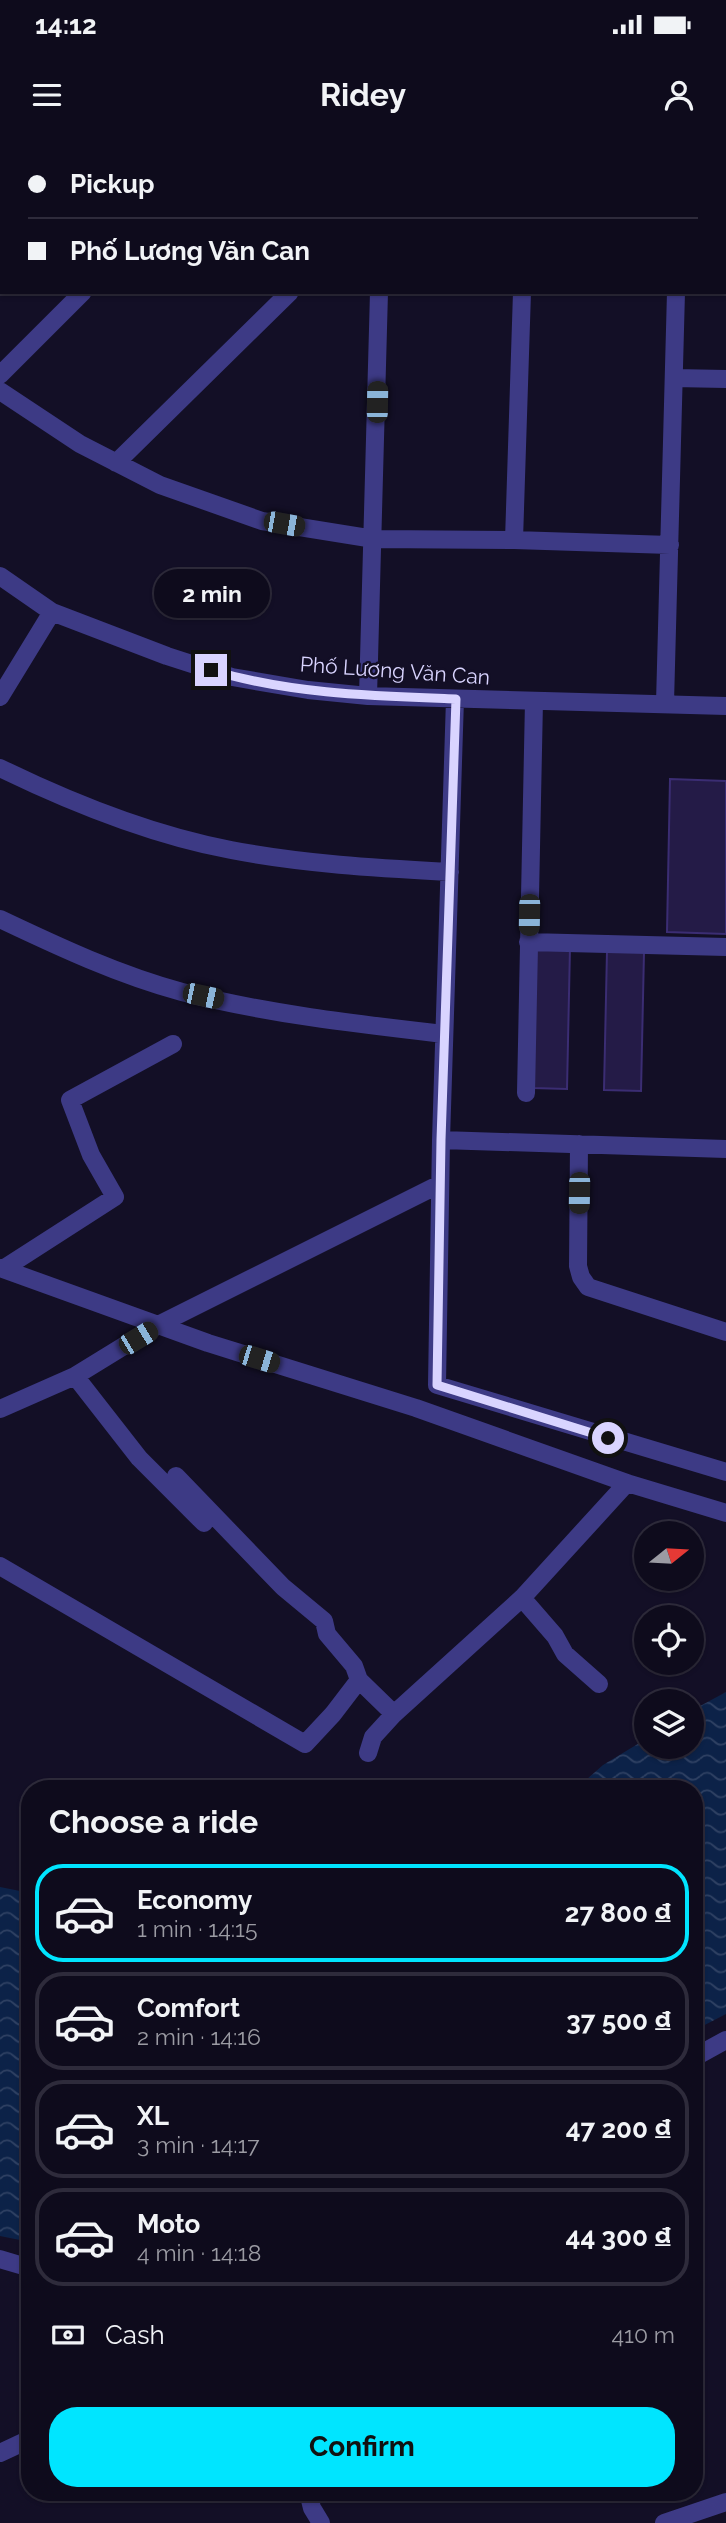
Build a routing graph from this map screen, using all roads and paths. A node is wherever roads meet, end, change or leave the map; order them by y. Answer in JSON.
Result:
{"nodes":[{"id":1,"x":81,"y":294,"type":"edge"},
{"id":2,"x":288,"y":294,"type":"edge"},
{"id":3,"x":379,"y":294,"type":"edge"},
{"id":4,"x":522,"y":294,"type":"edge"},
{"id":5,"x":676,"y":294,"type":"edge"},
{"id":6,"x":0,"y":375,"type":"edge"},
{"id":7,"x":674,"y":378,"type":"junction"},
{"id":8,"x":726,"y":379,"type":"edge"},
{"id":9,"x":0,"y":391,"type":"edge"},
{"id":10,"x":116,"y":463,"type":"junction"},
{"id":11,"x":374,"y":539,"type":"junction"},
{"id":12,"x":514,"y":540,"type":"junction"},
{"id":13,"x":670,"y":545,"type":"junction"},
{"id":14,"x":0,"y":576,"type":"edge"},
{"id":15,"x":52,"y":612,"type":"junction"},
{"id":16,"x":368,"y":696,"type":"junction"},
{"id":17,"x":0,"y":697,"type":"edge"},
{"id":18,"x":456,"y":699,"type":"junction"},
{"id":19,"x":534,"y":701,"type":"junction"},
{"id":20,"x":665,"y":703,"type":"junction"},
{"id":21,"x":726,"y":706,"type":"edge"},
{"id":22,"x":0,"y":768,"type":"edge"},
{"id":23,"x":450,"y":872,"type":"junction"},
{"id":24,"x":0,"y":919,"type":"edge"},
{"id":25,"x":528,"y":942,"type":"junction"},
{"id":26,"x":726,"y":947,"type":"edge"},
{"id":27,"x":444,"y":1034,"type":"junction"},
{"id":28,"x":173,"y":1044,"type":"dead end"},
{"id":29,"x":526,"y":1093,"type":"dead end"},
{"id":30,"x":441,"y":1140,"type":"junction"},
{"id":31,"x":579,"y":1144,"type":"junction"},
{"id":32,"x":726,"y":1149,"type":"edge"},
{"id":33,"x":440,"y":1184,"type":"junction"},
{"id":34,"x":1,"y":1268,"type":"edge"},
{"id":35,"x":159,"y":1325,"type":"junction"},
{"id":36,"x":726,"y":1332,"type":"edge"},
{"id":37,"x":75,"y":1376,"type":"junction"},
{"id":38,"x":437,"y":1385,"type":"junction"},
{"id":39,"x":415,"y":1408,"type":"junction"},
{"id":40,"x":0,"y":1409,"type":"edge"},
{"id":41,"x":726,"y":1472,"type":"edge"},
{"id":42,"x":176,"y":1476,"type":"dead end"},
{"id":43,"x":627,"y":1483,"type":"junction"},
{"id":44,"x":726,"y":1513,"type":"edge"},
{"id":45,"x":215,"y":1534,"type":"dead end"},
{"id":46,"x":0,"y":1566,"type":"edge"},
{"id":47,"x":522,"y":1598,"type":"junction"},
{"id":48,"x":359,"y":1680,"type":"junction"},
{"id":49,"x":599,"y":1684,"type":"dead end"},
{"id":50,"x":394,"y":1714,"type":"junction"},
{"id":51,"x":368,"y":1753,"type":"dead end"},
{"id":52,"x":725,"y":2043,"type":"edge"},
{"id":53,"x":703,"y":2053,"type":"edge"},
{"id":54,"x":0,"y":2259,"type":"edge"},
{"id":55,"x":21,"y":2265,"type":"edge"},
{"id":56,"x":21,"y":2443,"type":"edge"},
{"id":57,"x":0,"y":2453,"type":"edge"},
{"id":58,"x":311,"y":2501,"type":"edge"},
{"id":59,"x":726,"y":2502,"type":"edge"},
{"id":60,"x":321,"y":2523,"type":"edge"},
{"id":61,"x":664,"y":2523,"type":"edge"}],
"edges":[{"from":1,"to":6,"type":"street"},
{"from":2,"to":10,"type":"street"},
{"from":3,"to":11,"type":"street"},
{"from":4,"to":12,"type":"street"},
{"from":5,"to":7,"type":"street"},
{"from":7,"to":8,"type":"street"},
{"from":7,"to":13,"type":"street"},
{"from":9,"to":10,"type":"street"},
{"from":10,"to":11,"type":"street"},
{"from":11,"to":12,"type":"street"},
{"from":11,"to":16,"type":"street"},
{"from":12,"to":13,"type":"street"},
{"from":13,"to":20,"type":"street"},
{"from":14,"to":15,"type":"street","name":"Phố Lương Văn Can"},
{"from":15,"to":16,"type":"street","name":"Phố Lương Văn Can"},
{"from":15,"to":17,"type":"street"},
{"from":16,"to":18,"type":"street","name":"Phố Lương Văn Can"},
{"from":18,"to":19,"type":"street","name":"Phố Lương Văn Can"},
{"from":18,"to":23,"type":"street"},
{"from":19,"to":20,"type":"street","name":"Phố Lương Văn Can"},
{"from":19,"to":25,"type":"street"},
{"from":20,"to":21,"type":"street","name":"Phố Lương Văn Can"},
{"from":22,"to":23,"type":"street"},
{"from":23,"to":27,"type":"street"},
{"from":24,"to":27,"type":"street"},
{"from":25,"to":26,"type":"street"},
{"from":25,"to":29,"type":"street"},
{"from":27,"to":30,"type":"street"},
{"from":28,"to":34,"type":"street"},
{"from":30,"to":31,"type":"street"},
{"from":30,"to":33,"type":"street"},
{"from":31,"to":32,"type":"street"},
{"from":31,"to":36,"type":"street"},
{"from":33,"to":35,"type":"street"},
{"from":33,"to":38,"type":"street"},
{"from":34,"to":35,"type":"street"},
{"from":35,"to":37,"type":"street"},
{"from":35,"to":39,"type":"street"},
{"from":37,"to":40,"type":"street"},
{"from":37,"to":45,"type":"street"},
{"from":38,"to":39,"type":"street"},
{"from":38,"to":41,"type":"street"},
{"from":39,"to":43,"type":"street"},
{"from":42,"to":48,"type":"street"},
{"from":43,"to":44,"type":"street"},
{"from":43,"to":47,"type":"street"},
{"from":46,"to":48,"type":"street"},
{"from":47,"to":49,"type":"street"},
{"from":47,"to":50,"type":"street"},
{"from":48,"to":50,"type":"street"},
{"from":50,"to":51,"type":"street"},
{"from":52,"to":53,"type":"street"},
{"from":54,"to":55,"type":"street"},
{"from":56,"to":57,"type":"street"},
{"from":58,"to":60,"type":"street"},
{"from":59,"to":61,"type":"street"}]}
